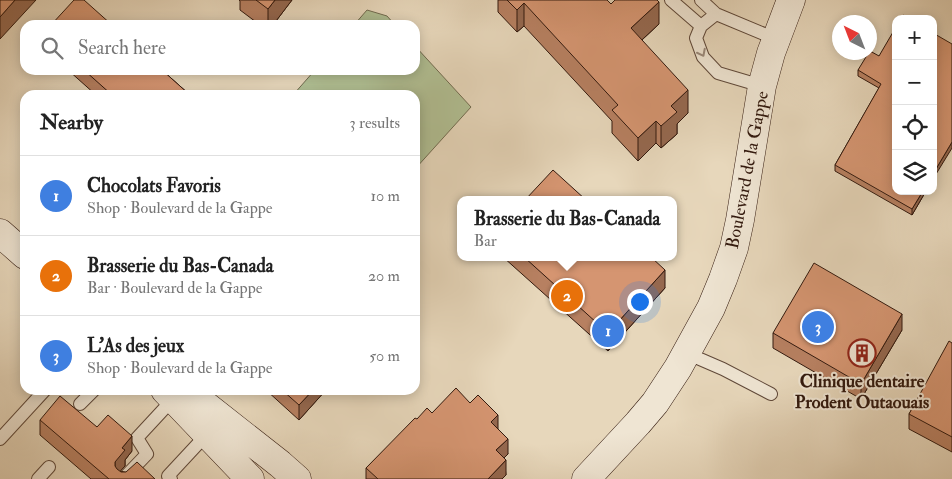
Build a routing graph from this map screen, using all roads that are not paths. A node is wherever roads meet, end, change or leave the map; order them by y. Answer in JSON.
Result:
{"nodes":[{"id":1,"x":670,"y":0,"type":"edge"},
{"id":2,"x":701,"y":0,"type":"edge"},
{"id":3,"x":791,"y":0,"type":"edge"},
{"id":4,"x":716,"y":14,"type":"junction"},
{"id":5,"x":701,"y":26,"type":"junction"},
{"id":6,"x":776,"y":39,"type":"junction"},
{"id":7,"x":762,"y":86,"type":"junction"},
{"id":8,"x":0,"y":234,"type":"edge"},
{"id":9,"x":20,"y":251,"type":"edge"},
{"id":10,"x":686,"y":353,"type":"junction"},
{"id":11,"x":771,"y":394,"type":"dead end"},
{"id":12,"x":40,"y":395,"type":"edge"},
{"id":13,"x":89,"y":395,"type":"edge"},
{"id":14,"x":174,"y":395,"type":"edge"},
{"id":15,"x":180,"y":395,"type":"edge"},
{"id":16,"x":80,"y":404,"type":"dead end"},
{"id":17,"x":214,"y":426,"type":"junction"},
{"id":18,"x":0,"y":439,"type":"edge"},
{"id":19,"x":246,"y":463,"type":"edge"},
{"id":20,"x":48,"y":467,"type":"dead end"},
{"id":21,"x":38,"y":479,"type":"edge"},
{"id":22,"x":123,"y":479,"type":"edge"},
{"id":23,"x":171,"y":479,"type":"edge"},
{"id":24,"x":297,"y":479,"type":"edge"},
{"id":25,"x":586,"y":479,"type":"edge"}],
"edges":[{"from":1,"to":5,"type":"lane"},
{"from":2,"to":4,"type":"lane"},
{"from":3,"to":6,"type":"street","name":"Boulevard de la Gappe"},
{"from":4,"to":5,"type":"lane"},
{"from":4,"to":6,"type":"lane"},
{"from":5,"to":7,"type":"lane","one_way":true},
{"from":6,"to":7,"type":"street","name":"Boulevard de la Gappe"},
{"from":7,"to":10,"type":"street","name":"Boulevard de la Gappe"},
{"from":8,"to":9,"type":"street"},
{"from":10,"to":11,"type":"lane"},
{"from":10,"to":25,"type":"street","name":"Boulevard de la Gappe"},
{"from":12,"to":18,"type":"lane"},
{"from":13,"to":16,"type":"lane"},
{"from":14,"to":22,"type":"lane"},
{"from":15,"to":17,"type":"street"},
{"from":17,"to":19,"type":"street"},
{"from":17,"to":23,"type":"lane"},
{"from":19,"to":24,"type":"street"},
{"from":20,"to":21,"type":"lane"}]}
